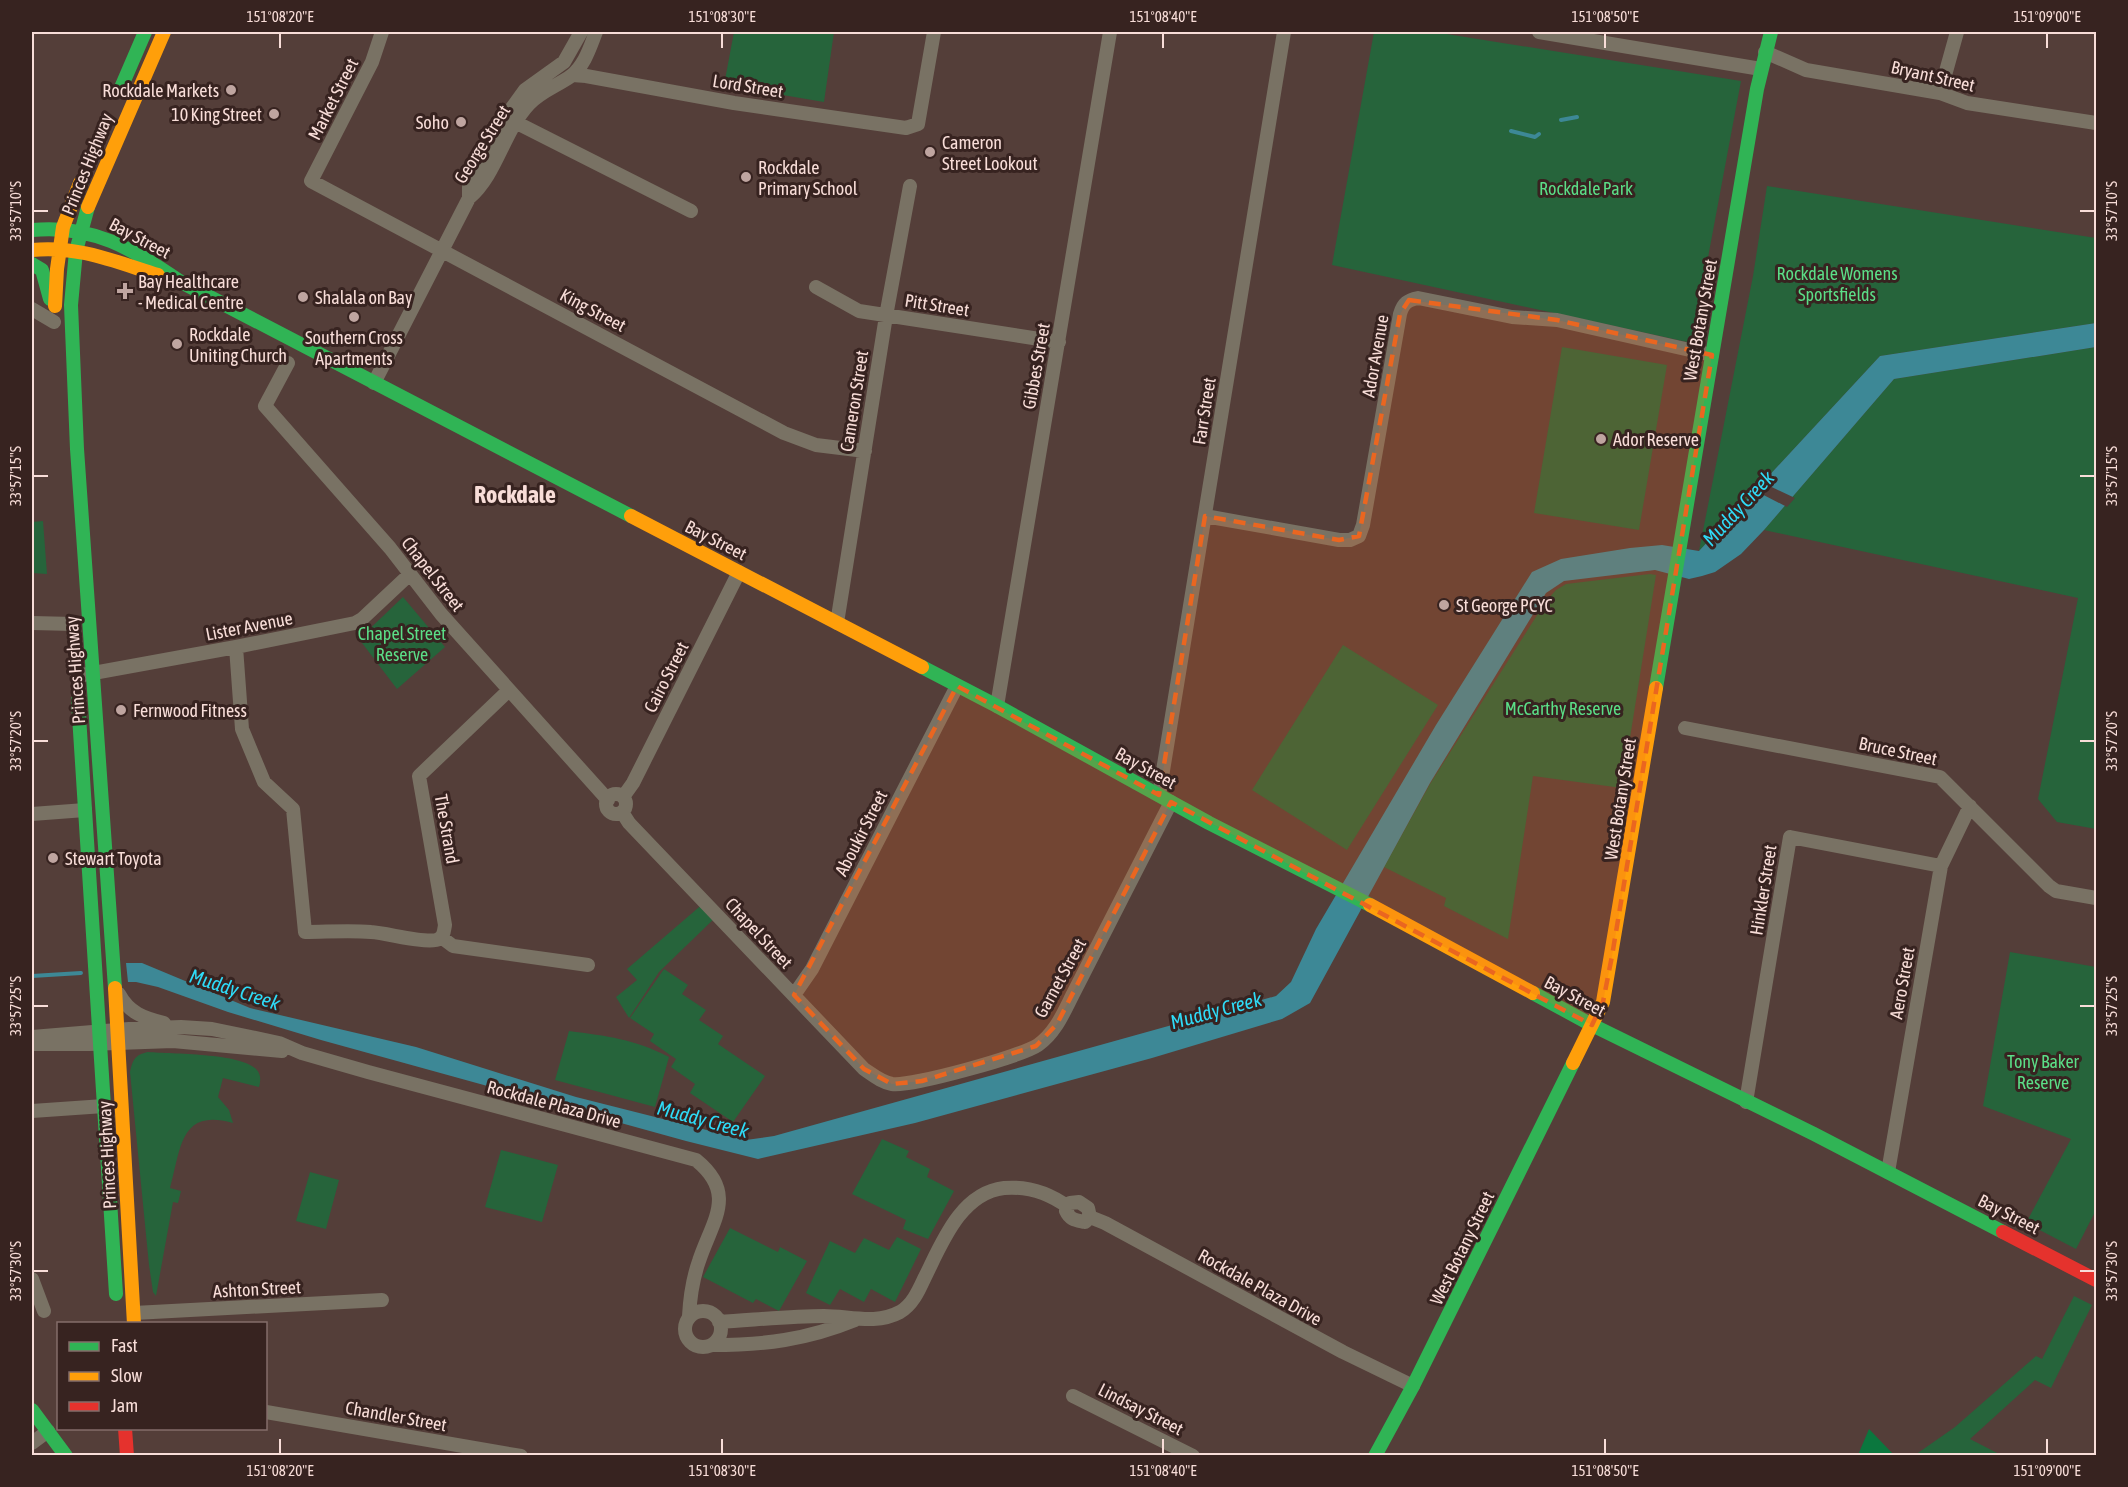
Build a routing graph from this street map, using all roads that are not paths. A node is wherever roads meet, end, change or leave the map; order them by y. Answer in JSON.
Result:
{"nodes":[{"id":1,"x":145,"y":32,"type":"edge"},
{"id":2,"x":164,"y":32,"type":"edge"},
{"id":3,"x":382,"y":32,"type":"edge"},
{"id":4,"x":581,"y":32,"type":"edge"},
{"id":5,"x":596,"y":32,"type":"edge"},
{"id":6,"x":934,"y":32,"type":"edge"},
{"id":7,"x":1110,"y":32,"type":"edge"},
{"id":8,"x":1284,"y":32,"type":"edge"},
{"id":9,"x":1539,"y":32,"type":"edge"},
{"id":10,"x":1771,"y":32,"type":"edge"},
{"id":11,"x":1957,"y":32,"type":"edge"},
{"id":12,"x":1602,"y":37,"type":"edge"},
{"id":13,"x":1765,"y":52,"type":"junction"},
{"id":14,"x":1761,"y":69,"type":"junction"},
{"id":15,"x":572,"y":75,"type":"junction"},
{"id":16,"x":1940,"y":93,"type":"junction"},
{"id":17,"x":114,"y":104,"type":"dead end"},
{"id":18,"x":515,"y":122,"type":"junction"},
{"id":19,"x":2097,"y":123,"type":"edge"},
{"id":20,"x":83,"y":175,"type":"dead end"},
{"id":21,"x":311,"y":181,"type":"joint"},
{"id":22,"x":910,"y":186,"type":"dead end"},
{"id":23,"x":469,"y":198,"type":"junction"},
{"id":24,"x":691,"y":211,"type":"dead end"},
{"id":25,"x":63,"y":227,"type":"junction"},
{"id":26,"x":32,"y":230,"type":"edge"},
{"id":27,"x":80,"y":231,"type":"junction"},
{"id":28,"x":59,"y":248,"type":"junction"},
{"id":29,"x":32,"y":250,"type":"edge"},
{"id":30,"x":444,"y":250,"type":"junction"},
{"id":31,"x":76,"y":251,"type":"junction"},
{"id":32,"x":32,"y":264,"type":"edge"},
{"id":33,"x":181,"y":282,"type":"junction"},
{"id":34,"x":816,"y":287,"type":"dead end"},
{"id":35,"x":32,"y":309,"type":"edge"},
{"id":36,"x":886,"y":316,"type":"junction"},
{"id":37,"x":55,"y":328,"type":"junction"},
{"id":38,"x":1059,"y":342,"type":"junction"},
{"id":39,"x":1712,"y":355,"type":"junction"},
{"id":40,"x":288,"y":363,"type":"dead end"},
{"id":41,"x":374,"y":383,"type":"junction"},
{"id":42,"x":865,"y":451,"type":"junction"},
{"id":43,"x":1205,"y":516,"type":"junction"},
{"id":44,"x":739,"y":572,"type":"junction"},
{"id":45,"x":410,"y":574,"type":"junction"},
{"id":46,"x":73,"y":618,"type":"joint"},
{"id":47,"x":32,"y":623,"type":"edge"},
{"id":48,"x":837,"y":623,"type":"junction"},
{"id":49,"x":75,"y":642,"type":"dead end"},
{"id":50,"x":236,"y":647,"type":"junction"},
{"id":51,"x":76,"y":660,"type":"dead end"},
{"id":52,"x":93,"y":674,"type":"junction"},
{"id":53,"x":77,"y":676,"type":"junction"},
{"id":54,"x":957,"y":686,"type":"junction"},
{"id":55,"x":508,"y":691,"type":"junction"},
{"id":56,"x":997,"y":706,"type":"junction"},
{"id":57,"x":1685,"y":728,"type":"dead end"},
{"id":58,"x":623,"y":797,"type":"junction"},
{"id":59,"x":1165,"y":799,"type":"junction"},
{"id":60,"x":608,"y":800,"type":"junction"},
{"id":61,"x":1970,"y":806,"type":"junction"},
{"id":62,"x":85,"y":810,"type":"junction"},
{"id":63,"x":622,"y":812,"type":"junction"},
{"id":64,"x":32,"y":814,"type":"edge"},
{"id":65,"x":1941,"y":866,"type":"junction"},
{"id":66,"x":2097,"y":898,"type":"edge"},
{"id":67,"x":441,"y":937,"type":"junction"},
{"id":68,"x":588,"y":965,"type":"dead end"},
{"id":69,"x":115,"y":983,"type":"junction"},
{"id":70,"x":794,"y":995,"type":"junction"},
{"id":71,"x":1592,"y":1025,"type":"junction"},
{"id":72,"x":182,"y":1027,"type":"junction"},
{"id":73,"x":118,"y":1036,"type":"junction"},
{"id":74,"x":32,"y":1037,"type":"edge"},
{"id":75,"x":100,"y":1037,"type":"junction"},
{"id":76,"x":32,"y":1044,"type":"edge"},
{"id":77,"x":302,"y":1053,"type":"junction"},
{"id":78,"x":873,"y":1075,"type":"joint"},
{"id":79,"x":1746,"y":1102,"type":"junction"},
{"id":80,"x":104,"y":1106,"type":"junction"},
{"id":81,"x":32,"y":1111,"type":"edge"},
{"id":82,"x":1888,"y":1172,"type":"junction"},
{"id":83,"x":32,"y":1280,"type":"edge"},
{"id":84,"x":2097,"y":1280,"type":"edge"},
{"id":85,"x":693,"y":1288,"type":"junction"},
{"id":86,"x":382,"y":1300,"type":"dead end"},
{"id":87,"x":44,"y":1311,"type":"dead end"},
{"id":88,"x":704,"y":1311,"type":"junction"},
{"id":89,"x":118,"y":1312,"type":"dead end"},
{"id":90,"x":689,"y":1316,"type":"junction"},
{"id":91,"x":134,"y":1318,"type":"edge"},
{"id":92,"x":857,"y":1319,"type":"junction"},
{"id":93,"x":719,"y":1322,"type":"junction"},
{"id":94,"x":712,"y":1345,"type":"junction"},
{"id":95,"x":1413,"y":1386,"type":"junction"},
{"id":96,"x":1073,"y":1396,"type":"dead end"},
{"id":97,"x":32,"y":1410,"type":"edge"},
{"id":98,"x":267,"y":1412,"type":"edge"},
{"id":99,"x":125,"y":1430,"type":"edge"},
{"id":100,"x":48,"y":1431,"type":"junction"},
{"id":101,"x":32,"y":1443,"type":"edge"},
{"id":102,"x":66,"y":1455,"type":"edge"},
{"id":103,"x":127,"y":1455,"type":"edge"},
{"id":104,"x":521,"y":1455,"type":"edge"},
{"id":105,"x":1193,"y":1455,"type":"edge"},
{"id":106,"x":1375,"y":1455,"type":"edge"}],
"edges":[{"from":1,"to":17,"type":"main road","name":"Princes Highway"},
{"from":2,"to":27,"type":"main road","name":"Princes Highway"},
{"from":3,"to":21,"type":"street","name":"Market Street"},
{"from":4,"to":23,"type":"street","name":"George Street"},
{"from":5,"to":15,"type":"street","name":"George Street"},
{"from":6,"to":15,"type":"street","name":"Lord Street"},
{"from":7,"to":38,"type":"street","name":"Gibbes Street"},
{"from":8,"to":43,"type":"street","name":"Farr Street"},
{"from":9,"to":12,"type":"street"},
{"from":10,"to":13,"type":"main road","name":"West Botany Street"},
{"from":11,"to":16,"type":"street"},
{"from":12,"to":14,"type":"street"},
{"from":13,"to":14,"type":"main road","name":"West Botany Street"},
{"from":13,"to":16,"type":"street","name":"Bryant Street"},
{"from":14,"to":39,"type":"main road","name":"West Botany Street"},
{"from":15,"to":18,"type":"street","name":"George Street"},
{"from":16,"to":19,"type":"street","name":"Bryant Street"},
{"from":18,"to":23,"type":"street","name":"George Street"},
{"from":18,"to":24,"type":"street"},
{"from":20,"to":25,"type":"main road","name":"Princes Highway"},
{"from":21,"to":30,"type":"street","name":"King Street"},
{"from":22,"to":36,"type":"street","name":"Cameron Street"},
{"from":23,"to":30,"type":"street","name":"George Street"},
{"from":25,"to":26,"type":"main road","name":"Bay Street"},
{"from":25,"to":27,"type":"main road","name":"Bay Street"},
{"from":25,"to":28,"type":"main road","name":"Princes Highway"},
{"from":27,"to":31,"type":"main road","name":"Princes Highway"},
{"from":27,"to":33,"type":"main road","name":"Bay Street"},
{"from":28,"to":29,"type":"main road","name":"Bay Street"},
{"from":28,"to":31,"type":"main road","name":"Bay Street"},
{"from":28,"to":37,"type":"main road","name":"Princes Highway"},
{"from":30,"to":41,"type":"street","name":"George Street"},
{"from":30,"to":42,"type":"street","name":"King Street"},
{"from":31,"to":33,"type":"main road","name":"Bay Street"},
{"from":31,"to":52,"type":"main road","name":"Princes Highway"},
{"from":32,"to":37,"type":"main road"},
{"from":33,"to":41,"type":"main road","name":"Bay Street"},
{"from":34,"to":36,"type":"street","name":"Pitt Street"},
{"from":35,"to":37,"type":"street"},
{"from":36,"to":38,"type":"street","name":"Pitt Street"},
{"from":36,"to":42,"type":"street","name":"Cameron Street"},
{"from":38,"to":56,"type":"street","name":"Gibbes Street"},
{"from":39,"to":43,"type":"street","name":"Ador Avenue"},
{"from":39,"to":71,"type":"main road","name":"West Botany Street"},
{"from":40,"to":45,"type":"street","name":"Chapel Street"},
{"from":41,"to":44,"type":"main road","name":"Bay Street"},
{"from":42,"to":48,"type":"street","name":"Cameron Street"},
{"from":43,"to":59,"type":"street","name":"Farr Street"},
{"from":44,"to":48,"type":"main road","name":"Bay Street"},
{"from":44,"to":58,"type":"street","name":"Cairo Street"},
{"from":45,"to":50,"type":"street","name":"Lister Avenue"},
{"from":45,"to":55,"type":"street","name":"Chapel Street"},
{"from":46,"to":47,"type":"street"},
{"from":46,"to":49,"type":"main road","name":"Princes Highway"},
{"from":48,"to":54,"type":"main road","name":"Bay Street"},
{"from":50,"to":52,"type":"street","name":"Lister Avenue"},
{"from":50,"to":67,"type":"street"},
{"from":51,"to":53,"type":"main road","name":"Princes Highway"},
{"from":52,"to":53,"type":"street","name":"Lister Avenue"},
{"from":52,"to":69,"type":"main road","name":"Princes Highway"},
{"from":53,"to":62,"type":"main road","name":"Princes Highway"},
{"from":54,"to":56,"type":"main road","name":"Bay Street"},
{"from":54,"to":70,"type":"street","name":"Aboukir Street"},
{"from":55,"to":60,"type":"street","name":"Chapel Street"},
{"from":55,"to":67,"type":"street","name":"The Strand"},
{"from":56,"to":59,"type":"main road","name":"Bay Street"},
{"from":57,"to":61,"type":"street","name":"Bruce Street"},
{"from":58,"to":60,"type":"street"},
{"from":58,"to":63,"type":"street"},
{"from":59,"to":71,"type":"main road","name":"Bay Street"},
{"from":59,"to":78,"type":"street","name":"Garnet Street"},
{"from":60,"to":63,"type":"street"},
{"from":61,"to":65,"type":"street","name":"Aero Street"},
{"from":61,"to":66,"type":"street","name":"Bruce Street"},
{"from":62,"to":64,"type":"street"},
{"from":62,"to":75,"type":"main road","name":"Princes Highway"},
{"from":63,"to":70,"type":"street","name":"Chapel Street"},
{"from":65,"to":79,"type":"street","name":"Hinkler Street"},
{"from":65,"to":82,"type":"street","name":"Aero Street"},
{"from":67,"to":68,"type":"street"},
{"from":69,"to":72,"type":"street"},
{"from":69,"to":73,"type":"main road","name":"Princes Highway"},
{"from":70,"to":78,"type":"street","name":"Chapel Street"},
{"from":71,"to":79,"type":"main road","name":"Bay Street"},
{"from":71,"to":95,"type":"main road","name":"West Botany Street"},
{"from":72,"to":73,"type":"street","name":"Rockdale Plaza Drive"},
{"from":72,"to":77,"type":"street","name":"Rockdale Plaza Drive"},
{"from":73,"to":75,"type":"street","name":"Rockdale Plaza Drive"},
{"from":73,"to":77,"type":"street","name":"Rockdale Plaza Drive"},
{"from":73,"to":91,"type":"main road","name":"Princes Highway"},
{"from":74,"to":75,"type":"street","name":"Rockdale Plaza Drive"},
{"from":75,"to":76,"type":"street","name":"Rockdale Plaza Drive"},
{"from":75,"to":80,"type":"main road","name":"Princes Highway"},
{"from":77,"to":85,"type":"street","name":"Rockdale Plaza Drive"},
{"from":79,"to":82,"type":"main road","name":"Bay Street"},
{"from":80,"to":81,"type":"street"},
{"from":80,"to":89,"type":"main road","name":"Princes Highway"},
{"from":82,"to":84,"type":"main road","name":"Bay Street"},
{"from":83,"to":87,"type":"street"},
{"from":85,"to":88,"type":"street"},
{"from":85,"to":90,"type":"street","name":"Rockdale Plaza Drive"},
{"from":86,"to":91,"type":"street","name":"Ashton Street"},
{"from":88,"to":90,"type":"street"},
{"from":88,"to":93,"type":"street"},
{"from":90,"to":94,"type":"street"},
{"from":92,"to":93,"type":"street"},
{"from":92,"to":94,"type":"street"},
{"from":92,"to":95,"type":"street","name":"Rockdale Plaza Drive"},
{"from":93,"to":94,"type":"street"},
{"from":95,"to":106,"type":"main road","name":"West Botany Street"},
{"from":96,"to":105,"type":"street","name":"Lindsay Street"},
{"from":97,"to":100,"type":"main road"},
{"from":98,"to":104,"type":"street","name":"Chandler Street"},
{"from":99,"to":103,"type":"main road"},
{"from":100,"to":101,"type":"street"},
{"from":100,"to":102,"type":"main road"}]}
